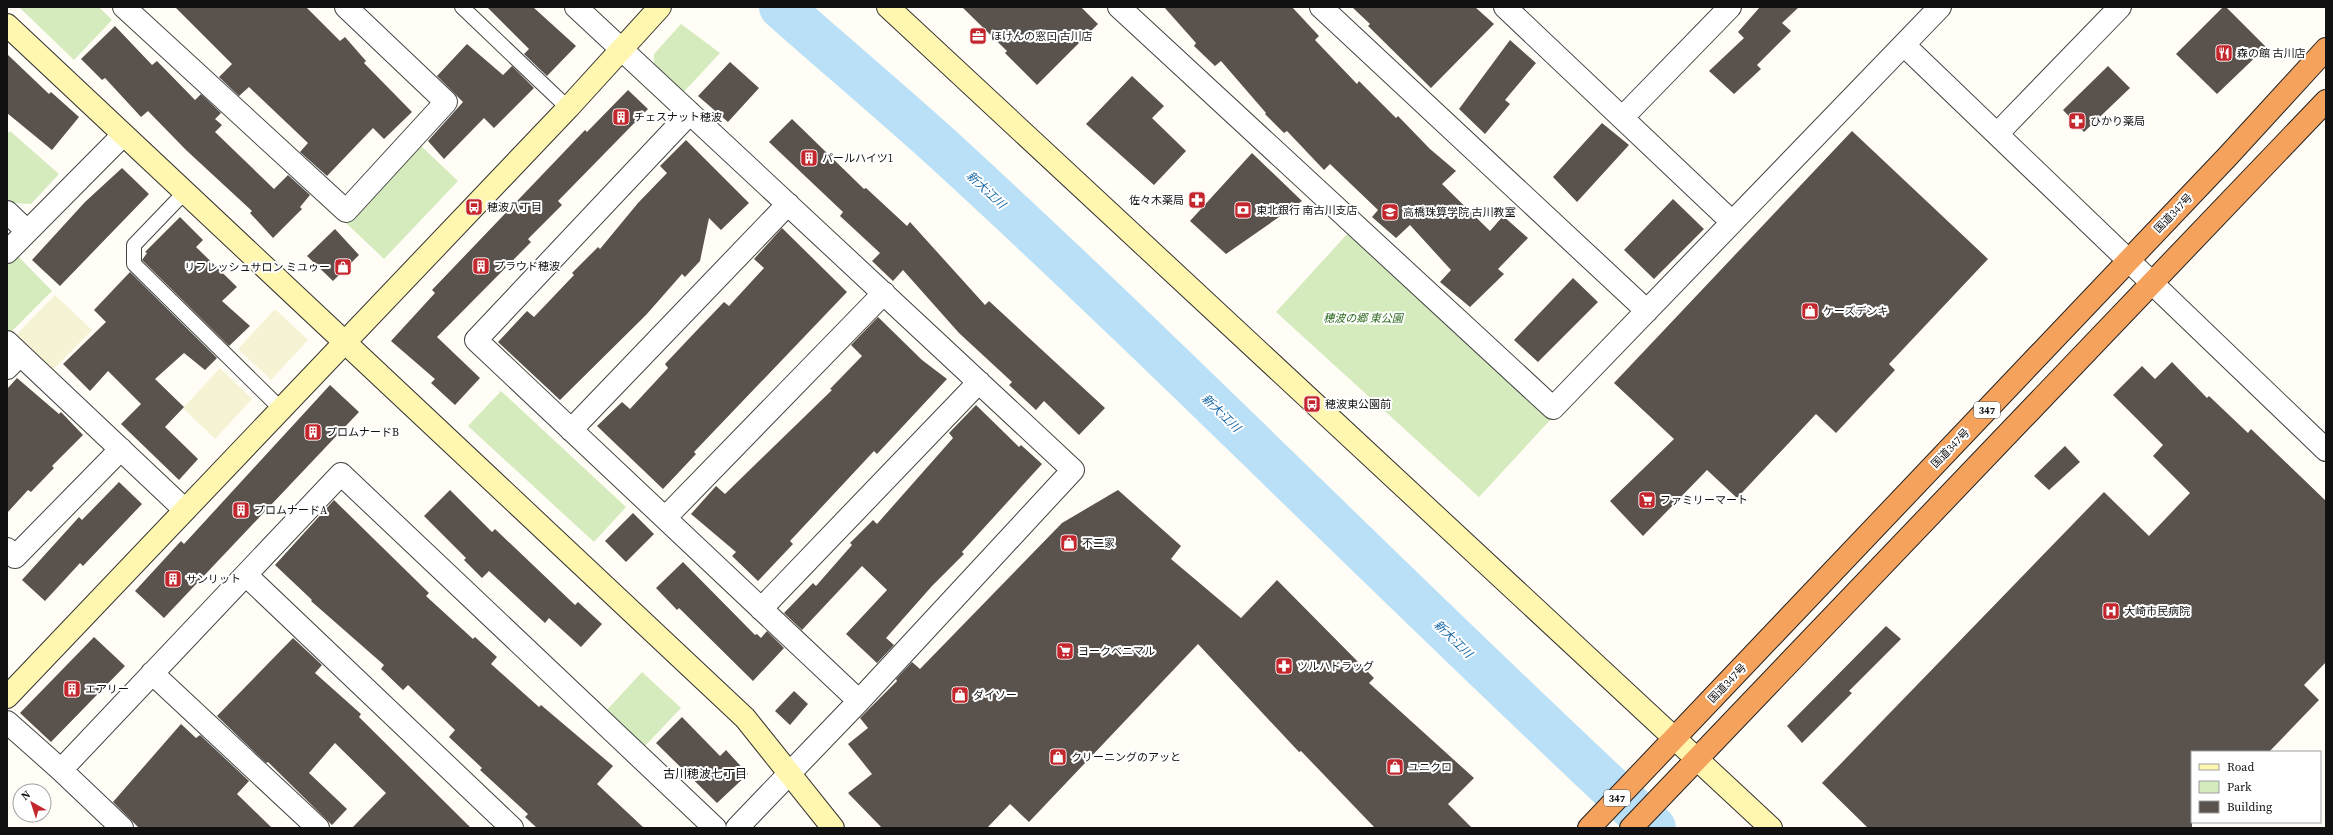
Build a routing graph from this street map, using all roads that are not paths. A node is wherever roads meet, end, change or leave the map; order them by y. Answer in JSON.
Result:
{"nodes":[{"id":1,"x":124,"y":7,"type":"edge"},
{"id":2,"x":346,"y":7,"type":"edge"},
{"id":3,"x":462,"y":7,"type":"edge"},
{"id":4,"x":576,"y":7,"type":"edge"},
{"id":5,"x":660,"y":7,"type":"edge"},
{"id":6,"x":888,"y":7,"type":"edge"},
{"id":7,"x":1119,"y":7,"type":"edge"},
{"id":8,"x":1321,"y":7,"type":"edge"},
{"id":9,"x":1730,"y":7,"type":"edge"},
{"id":10,"x":1940,"y":7,"type":"edge"},
{"id":11,"x":2120,"y":7,"type":"edge"},
{"id":12,"x":1514,"y":10,"type":"edge"},
{"id":13,"x":7,"y":25,"type":"edge"},
{"id":14,"x":1904,"y":45,"type":"junction"},
{"id":15,"x":2326,"y":49,"type":"edge"},
{"id":16,"x":622,"y":50,"type":"junction"},
{"id":17,"x":2326,"y":101,"type":"edge"},
{"id":18,"x":568,"y":108,"type":"junction"},
{"id":19,"x":690,"y":113,"type":"junction"},
{"id":20,"x":1622,"y":118,"type":"junction"},
{"id":21,"x":1997,"y":134,"type":"junction"},
{"id":22,"x":123,"y":135,"type":"junction"},
{"id":23,"x":184,"y":193,"type":"junction"},
{"id":24,"x":788,"y":204,"type":"junction"},
{"id":25,"x":7,"y":212,"type":"edge"},
{"id":26,"x":1732,"y":222,"type":"junction"},
{"id":27,"x":27,"y":231,"type":"junction"},
{"id":28,"x":7,"y":252,"type":"edge"},
{"id":29,"x":2130,"y":260,"type":"junction"},
{"id":30,"x":2152,"y":281,"type":"junction"},
{"id":31,"x":884,"y":293,"type":"junction"},
{"id":32,"x":1647,"y":311,"type":"junction"},
{"id":33,"x":344,"y":342,"type":"junction"},
{"id":34,"x":11,"y":355,"type":"edge"},
{"id":35,"x":979,"y":382,"type":"junction"},
{"id":36,"x":281,"y":409,"type":"junction"},
{"id":37,"x":571,"y":430,"type":"junction"},
{"id":38,"x":121,"y":449,"type":"junction"},
{"id":39,"x":2326,"y":450,"type":"edge"},
{"id":40,"x":185,"y":510,"type":"junction"},
{"id":41,"x":664,"y":518,"type":"junction"},
{"id":42,"x":7,"y":550,"type":"edge"},
{"id":43,"x":246,"y":575,"type":"junction"},
{"id":44,"x":761,"y":609,"type":"junction"},
{"id":45,"x":152,"y":673,"type":"junction"},
{"id":46,"x":7,"y":698,"type":"edge"},
{"id":47,"x":859,"y":701,"type":"junction"},
{"id":48,"x":7,"y":722,"type":"edge"},
{"id":49,"x":1674,"y":738,"type":"junction"},
{"id":50,"x":1697,"y":760,"type":"junction"},
{"id":51,"x":61,"y":770,"type":"junction"},
{"id":52,"x":789,"y":773,"type":"junction"},
{"id":53,"x":122,"y":828,"type":"edge"},
{"id":54,"x":318,"y":828,"type":"edge"},
{"id":55,"x":512,"y":828,"type":"edge"},
{"id":56,"x":715,"y":828,"type":"edge"},
{"id":57,"x":736,"y":828,"type":"edge"},
{"id":58,"x":833,"y":828,"type":"edge"},
{"id":59,"x":1589,"y":828,"type":"edge"},
{"id":60,"x":1631,"y":828,"type":"edge"},
{"id":61,"x":1771,"y":828,"type":"edge"}],
"edges":[{"from":1,"to":2,"type":"street"},
{"from":3,"to":18,"type":"lane"},
{"from":4,"to":16,"type":"street"},
{"from":5,"to":16,"type":"street"},
{"from":6,"to":49,"type":"street"},
{"from":7,"to":32,"type":"street"},
{"from":8,"to":32,"type":"street"},
{"from":9,"to":20,"type":"street"},
{"from":10,"to":14,"type":"street"},
{"from":11,"to":21,"type":"street"},
{"from":12,"to":20,"type":"street"},
{"from":13,"to":22,"type":"street"},
{"from":14,"to":21,"type":"street"},
{"from":14,"to":26,"type":"street"},
{"from":15,"to":29,"type":"highway","name":"国道347号","number":"347"},
{"from":16,"to":18,"type":"street"},
{"from":16,"to":19,"type":"street"},
{"from":17,"to":30,"type":"highway","number":"347"},
{"from":18,"to":33,"type":"street"},
{"from":19,"to":24,"type":"street"},
{"from":19,"to":37,"type":"street"},
{"from":20,"to":26,"type":"street"},
{"from":21,"to":29,"type":"street"},
{"from":22,"to":23,"type":"street"},
{"from":22,"to":27,"type":"street"},
{"from":23,"to":33,"type":"street"},
{"from":23,"to":36,"type":"lane"},
{"from":24,"to":31,"type":"street"},
{"from":24,"to":37,"type":"street"},
{"from":25,"to":27,"type":"street"},
{"from":26,"to":32,"type":"street"},
{"from":27,"to":28,"type":"street"},
{"from":29,"to":30,"type":"street"},
{"from":29,"to":49,"type":"highway","name":"国道347号","number":"347"},
{"from":30,"to":39,"type":"street"},
{"from":30,"to":50,"type":"highway","number":"347"},
{"from":31,"to":35,"type":"street"},
{"from":31,"to":41,"type":"street"},
{"from":33,"to":36,"type":"street"},
{"from":33,"to":52,"type":"street"},
{"from":34,"to":38,"type":"street"},
{"from":35,"to":44,"type":"street"},
{"from":35,"to":47,"type":"street"},
{"from":36,"to":40,"type":"street"},
{"from":37,"to":41,"type":"street"},
{"from":38,"to":40,"type":"street"},
{"from":38,"to":42,"type":"street"},
{"from":40,"to":46,"type":"street"},
{"from":41,"to":44,"type":"street"},
{"from":43,"to":45,"type":"street"},
{"from":43,"to":55,"type":"street"},
{"from":43,"to":56,"type":"street"},
{"from":44,"to":47,"type":"street"},
{"from":45,"to":51,"type":"street"},
{"from":45,"to":54,"type":"street"},
{"from":47,"to":52,"type":"street"},
{"from":48,"to":51,"type":"street"},
{"from":49,"to":50,"type":"street"},
{"from":49,"to":59,"type":"highway","name":"国道347号","number":"347"},
{"from":50,"to":60,"type":"highway","number":"347"},
{"from":50,"to":61,"type":"street"},
{"from":51,"to":53,"type":"street"},
{"from":52,"to":57,"type":"street"},
{"from":52,"to":58,"type":"street"}]}
